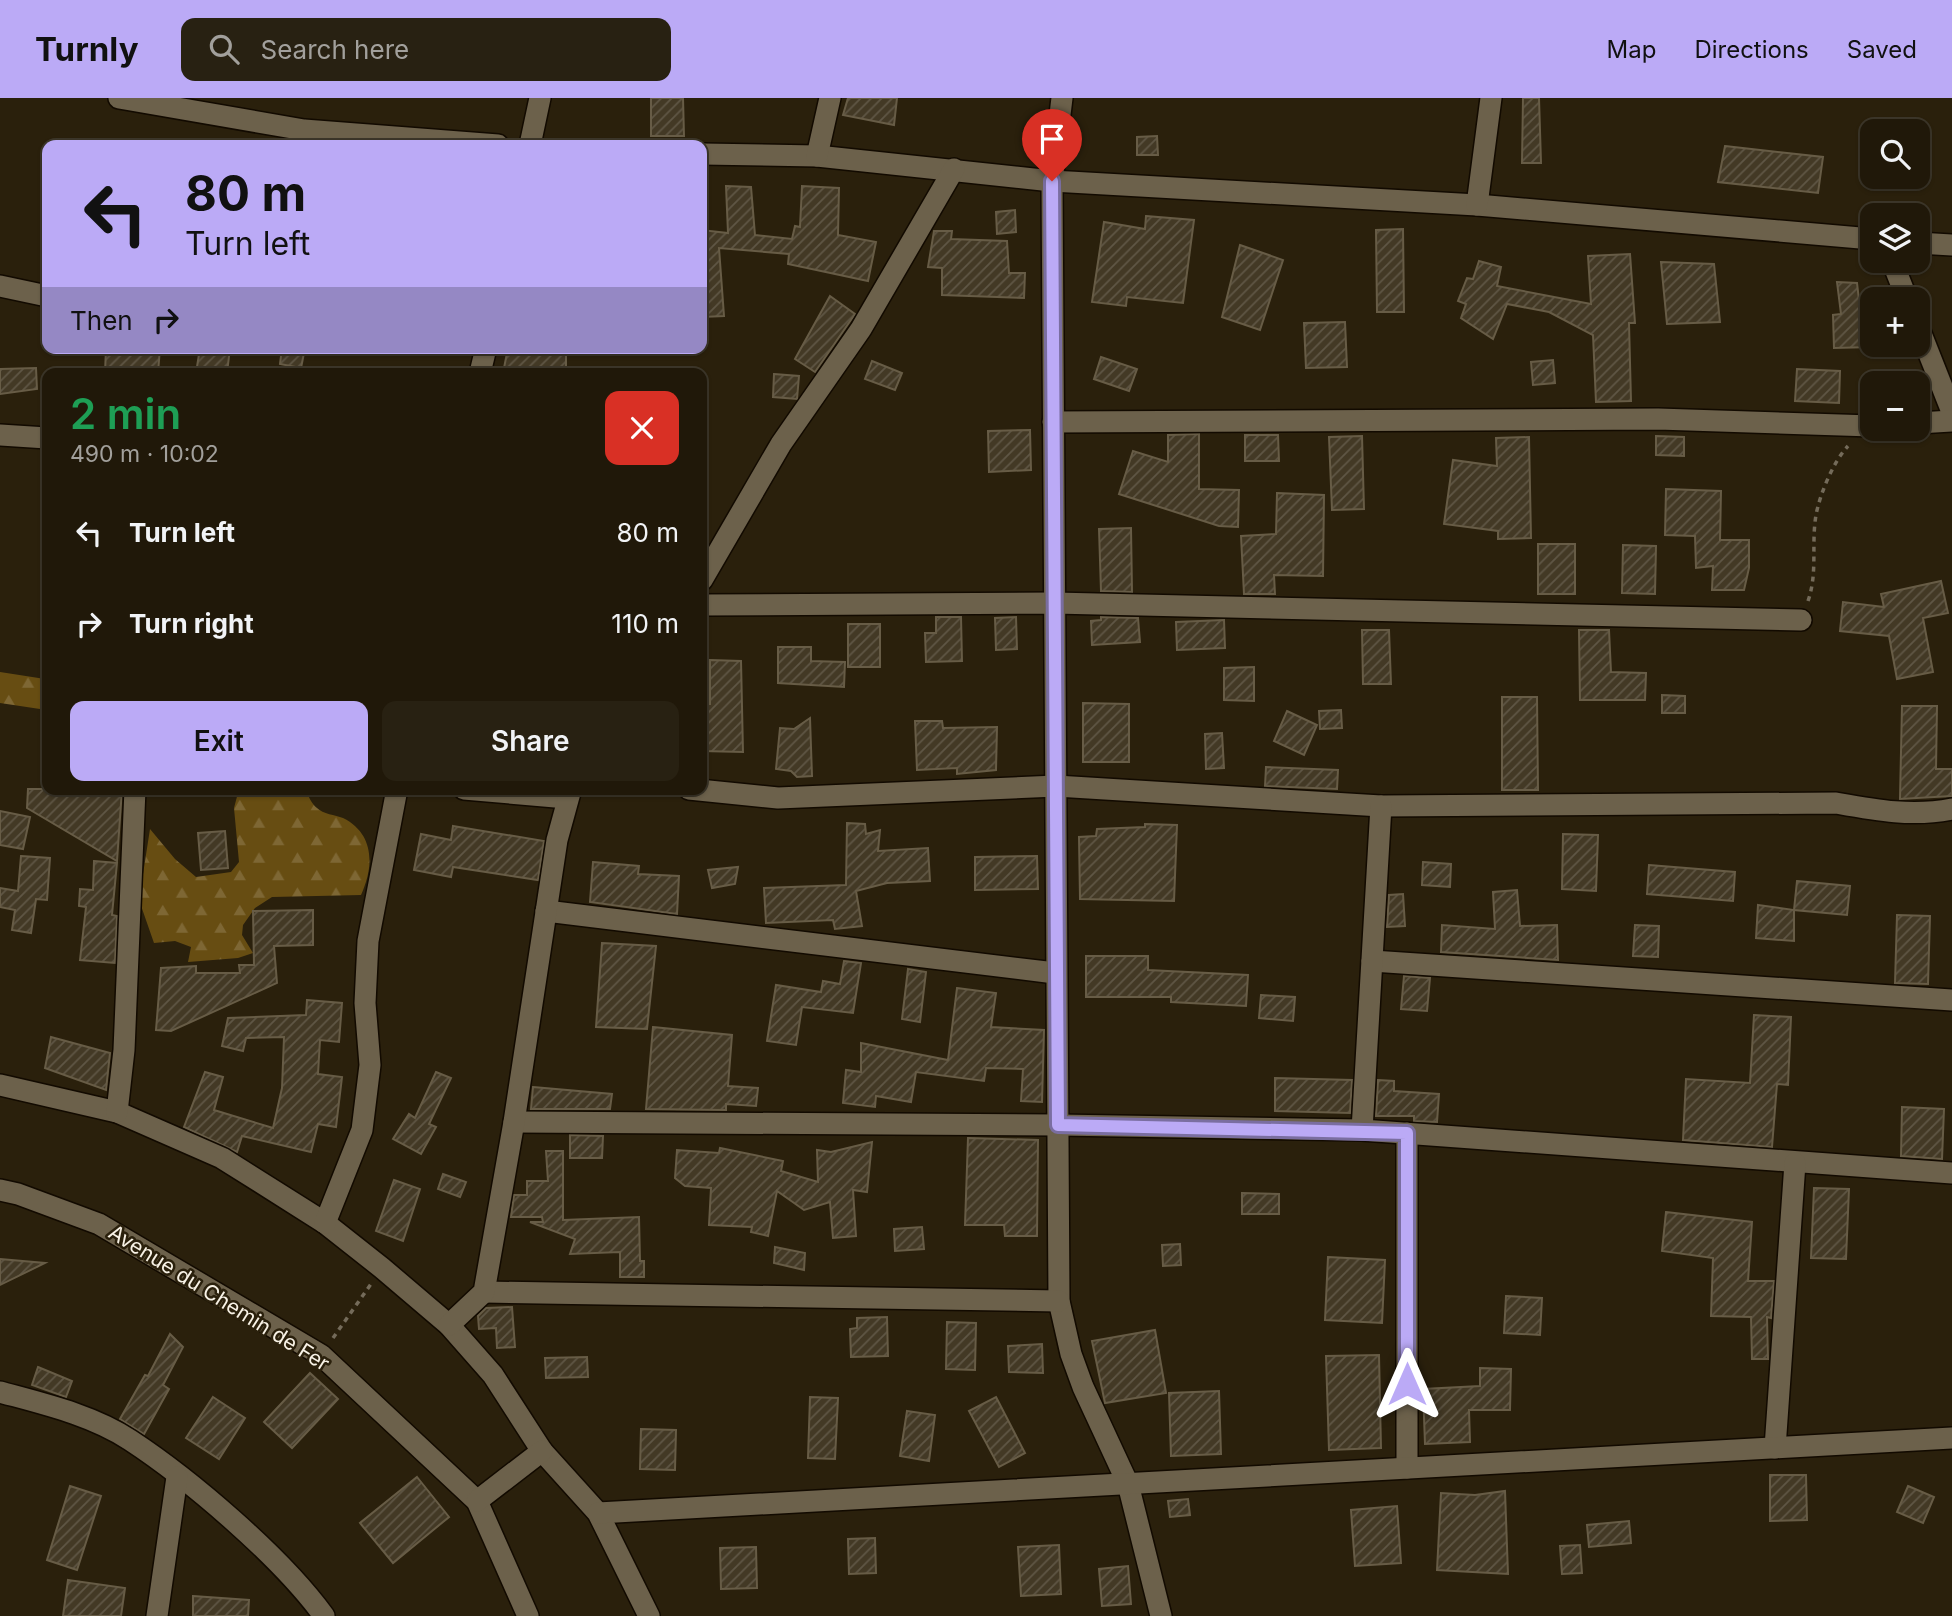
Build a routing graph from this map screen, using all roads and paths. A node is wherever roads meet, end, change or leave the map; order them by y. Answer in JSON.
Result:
{"nodes":[{"id":1,"x":119,"y":98,"type":"edge"},
{"id":2,"x":540,"y":98,"type":"edge"},
{"id":3,"x":830,"y":98,"type":"edge"},
{"id":4,"x":1062,"y":98,"type":"edge"},
{"id":5,"x":1491,"y":98,"type":"edge"},
{"id":6,"x":433,"y":140,"type":"edge"},
{"id":7,"x":531,"y":140,"type":"edge"},
{"id":8,"x":707,"y":154,"type":"edge"},
{"id":9,"x":817,"y":156,"type":"junction"},
{"id":10,"x":954,"y":169,"type":"junction"},
{"id":11,"x":1052,"y":181,"type":"junction"},
{"id":12,"x":1477,"y":205,"type":"junction"},
{"id":13,"x":1860,"y":238,"type":"edge"},
{"id":14,"x":1930,"y":244,"type":"edge"},
{"id":15,"x":1952,"y":245,"type":"edge"},
{"id":16,"x":0,"y":286,"type":"edge"},
{"id":17,"x":42,"y":295,"type":"edge"},
{"id":18,"x":1930,"y":356,"type":"edge"},
{"id":19,"x":1952,"y":412,"type":"edge"},
{"id":20,"x":1952,"y":421,"type":"edge"},
{"id":21,"x":1053,"y":422,"type":"junction"},
{"id":22,"x":1930,"y":422,"type":"edge"},
{"id":23,"x":1860,"y":426,"type":"edge"},
{"id":24,"x":0,"y":435,"type":"edge"},
{"id":25,"x":1860,"y":436,"type":"edge"},
{"id":26,"x":42,"y":439,"type":"edge"},
{"id":27,"x":707,"y":571,"type":"edge"},
{"id":28,"x":1054,"y":603,"type":"junction"},
{"id":29,"x":707,"y":605,"type":"edge"},
{"id":30,"x":1801,"y":620,"type":"joint"},
{"id":31,"x":1056,"y":786,"type":"junction"},
{"id":32,"x":707,"y":791,"type":"edge"},
{"id":33,"x":135,"y":795,"type":"edge"},
{"id":34,"x":396,"y":795,"type":"edge"},
{"id":35,"x":569,"y":795,"type":"edge"},
{"id":36,"x":1381,"y":806,"type":"junction"},
{"id":37,"x":1952,"y":809,"type":"edge"},
{"id":38,"x":546,"y":911,"type":"junction"},
{"id":39,"x":1372,"y":961,"type":"junction"},
{"id":40,"x":1055,"y":973,"type":"junction"},
{"id":41,"x":1952,"y":999,"type":"edge"},
{"id":42,"x":0,"y":1085,"type":"edge"},
{"id":43,"x":117,"y":1112,"type":"junction"},
{"id":44,"x":514,"y":1122,"type":"junction"},
{"id":45,"x":1058,"y":1125,"type":"junction"},
{"id":46,"x":1362,"y":1130,"type":"junction"},
{"id":47,"x":1407,"y":1133,"type":"junction"},
{"id":48,"x":1795,"y":1163,"type":"junction"},
{"id":49,"x":1952,"y":1173,"type":"edge"},
{"id":50,"x":0,"y":1190,"type":"edge"},
{"id":51,"x":325,"y":1223,"type":"junction"},
{"id":52,"x":383,"y":1268,"type":"junction"},
{"id":53,"x":484,"y":1292,"type":"junction"},
{"id":54,"x":1059,"y":1301,"type":"junction"},
{"id":55,"x":449,"y":1325,"type":"junction"},
{"id":56,"x":321,"y":1355,"type":"junction"},
{"id":57,"x":0,"y":1392,"type":"edge"},
{"id":58,"x":1952,"y":1438,"type":"edge"},
{"id":59,"x":1774,"y":1448,"type":"junction"},
{"id":60,"x":542,"y":1451,"type":"junction"},
{"id":61,"x":1408,"y":1468,"type":"junction"},
{"id":62,"x":177,"y":1477,"type":"junction"},
{"id":63,"x":1128,"y":1484,"type":"junction"},
{"id":64,"x":477,"y":1501,"type":"junction"},
{"id":65,"x":598,"y":1513,"type":"junction"},
{"id":66,"x":158,"y":1616,"type":"edge"},
{"id":67,"x":324,"y":1616,"type":"edge"},
{"id":68,"x":528,"y":1616,"type":"edge"},
{"id":69,"x":649,"y":1616,"type":"edge"},
{"id":70,"x":1161,"y":1616,"type":"edge"}],
"edges":[{"from":1,"to":6,"type":"street"},
{"from":2,"to":7,"type":"street"},
{"from":3,"to":9,"type":"street"},
{"from":4,"to":11,"type":"street"},
{"from":5,"to":12,"type":"street"},
{"from":8,"to":9,"type":"street"},
{"from":9,"to":10,"type":"street"},
{"from":10,"to":11,"type":"street"},
{"from":10,"to":27,"type":"street"},
{"from":11,"to":12,"type":"street"},
{"from":11,"to":21,"type":"street"},
{"from":12,"to":13,"type":"street"},
{"from":14,"to":15,"type":"street"},
{"from":16,"to":17,"type":"street"},
{"from":18,"to":19,"type":"street"},
{"from":20,"to":22,"type":"street"},
{"from":21,"to":23,"type":"street"},
{"from":21,"to":28,"type":"street"},
{"from":24,"to":26,"type":"street"},
{"from":25,"to":30,"type":"path"},
{"from":28,"to":29,"type":"street"},
{"from":28,"to":30,"type":"street"},
{"from":28,"to":31,"type":"street"},
{"from":31,"to":32,"type":"street"},
{"from":31,"to":36,"type":"street"},
{"from":31,"to":40,"type":"street"},
{"from":33,"to":43,"type":"street"},
{"from":34,"to":51,"type":"street"},
{"from":35,"to":38,"type":"street"},
{"from":36,"to":37,"type":"street"},
{"from":36,"to":39,"type":"street"},
{"from":38,"to":40,"type":"street"},
{"from":38,"to":44,"type":"street"},
{"from":39,"to":41,"type":"street"},
{"from":39,"to":46,"type":"street"},
{"from":40,"to":45,"type":"street"},
{"from":42,"to":43,"type":"street"},
{"from":43,"to":51,"type":"street"},
{"from":44,"to":45,"type":"street"},
{"from":44,"to":53,"type":"street"},
{"from":45,"to":46,"type":"street"},
{"from":45,"to":54,"type":"street"},
{"from":46,"to":47,"type":"street"},
{"from":47,"to":48,"type":"street"},
{"from":47,"to":61,"type":"street"},
{"from":48,"to":49,"type":"street"},
{"from":48,"to":59,"type":"street"},
{"from":50,"to":56,"type":"street","name":"Avenue du Chemin de Fer"},
{"from":51,"to":52,"type":"street"},
{"from":52,"to":55,"type":"street"},
{"from":52,"to":56,"type":"path"},
{"from":53,"to":54,"type":"street"},
{"from":53,"to":55,"type":"street"},
{"from":54,"to":63,"type":"street"},
{"from":55,"to":60,"type":"street"},
{"from":56,"to":64,"type":"street","name":"Avenue du Chemin de Fer"},
{"from":57,"to":62,"type":"street"},
{"from":58,"to":59,"type":"street"},
{"from":59,"to":61,"type":"street"},
{"from":60,"to":64,"type":"street"},
{"from":60,"to":65,"type":"street"},
{"from":61,"to":63,"type":"street"},
{"from":62,"to":66,"type":"street"},
{"from":62,"to":67,"type":"street"},
{"from":63,"to":65,"type":"street"},
{"from":63,"to":70,"type":"street"},
{"from":64,"to":68,"type":"street","name":"Avenue du Chemin de Fer"},
{"from":65,"to":69,"type":"street"}]}
